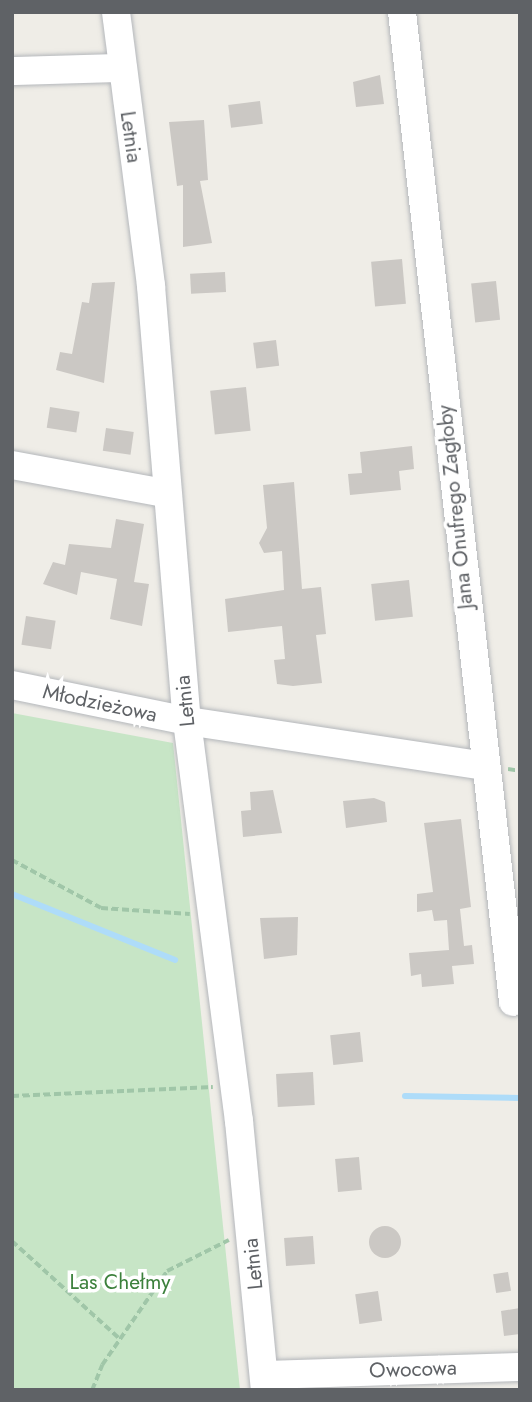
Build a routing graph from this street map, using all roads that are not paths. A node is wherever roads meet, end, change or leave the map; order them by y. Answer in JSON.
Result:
{"nodes":[{"id":1,"x":116,"y":12,"type":"edge"},
{"id":2,"x":402,"y":12,"type":"edge"},
{"id":3,"x":121,"y":68,"type":"junction"},
{"id":4,"x":12,"y":71,"type":"edge"},
{"id":5,"x":12,"y":465,"type":"edge"},
{"id":6,"x":165,"y":493,"type":"junction"},
{"id":7,"x":12,"y":685,"type":"edge"},
{"id":8,"x":187,"y":721,"type":"junction"},
{"id":9,"x":484,"y":766,"type":"junction"},
{"id":10,"x":513,"y":1002,"type":"dead end"},
{"id":11,"x":520,"y":1367,"type":"edge"},
{"id":12,"x":265,"y":1382,"type":"edge"}],
"edges":[{"from":1,"to":3,"type":"street","name":"Letnia"},
{"from":2,"to":9,"type":"street","name":"Jana Onufrego Zagłoby"},
{"from":3,"to":4,"type":"street"},
{"from":3,"to":6,"type":"street","name":"Letnia"},
{"from":5,"to":6,"type":"street"},
{"from":6,"to":8,"type":"street","name":"Letnia"},
{"from":7,"to":8,"type":"street","name":"Młodzieżowa"},
{"from":8,"to":9,"type":"street","name":"Młodzieżowa"},
{"from":8,"to":12,"type":"street","name":"Letnia"},
{"from":9,"to":10,"type":"street","name":"Jana Onufrego Zagłoby"},
{"from":11,"to":12,"type":"street","name":"Owocowa"}]}
